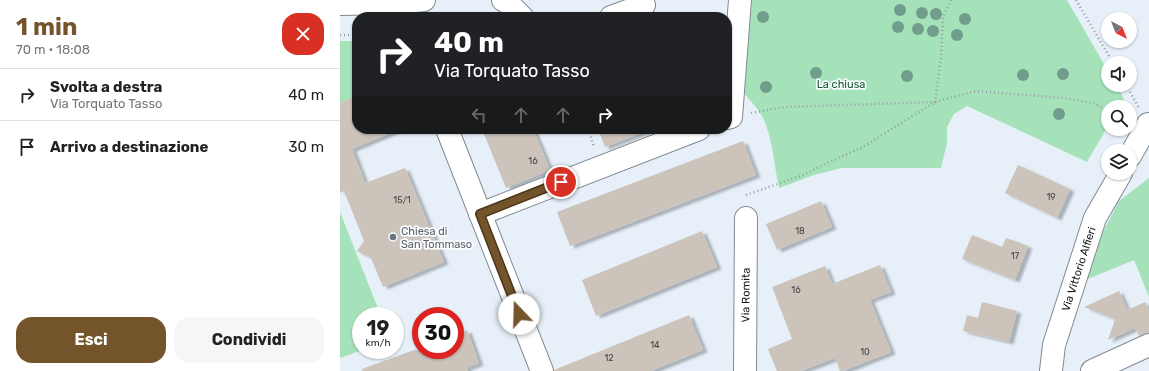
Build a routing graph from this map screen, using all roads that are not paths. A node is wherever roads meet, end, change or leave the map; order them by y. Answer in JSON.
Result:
{"nodes":[{"id":1,"x":424,"y":0,"type":"edge"},
{"id":2,"x":503,"y":0,"type":"edge"},
{"id":3,"x":642,"y":0,"type":"edge"},
{"id":4,"x":740,"y":0,"type":"edge"},
{"id":5,"x":340,"y":4,"type":"edge"},
{"id":6,"x":401,"y":10,"type":"edge"},
{"id":7,"x":517,"y":12,"type":"edge"},
{"id":8,"x":625,"y":12,"type":"edge"},
{"id":9,"x":732,"y":85,"type":"edge"},
{"id":10,"x":1148,"y":124,"type":"edge"},
{"id":11,"x":449,"y":134,"type":"edge"},
{"id":12,"x":686,"y":134,"type":"edge"},
{"id":13,"x":1137,"y":144,"type":"edge"},
{"id":14,"x":1117,"y":180,"type":"edge"},
{"id":15,"x":480,"y":214,"type":"junction"},
{"id":16,"x":746,"y":218,"type":"dead end"},
{"id":17,"x":1149,"y":345,"type":"edge"},
{"id":18,"x":542,"y":371,"type":"edge"},
{"id":19,"x":745,"y":371,"type":"edge"},
{"id":20,"x":1051,"y":371,"type":"edge"},
{"id":21,"x":1092,"y":371,"type":"edge"}],
"edges":[{"from":1,"to":6,"type":"street"},
{"from":2,"to":7,"type":"street"},
{"from":3,"to":8,"type":"street"},
{"from":4,"to":9,"type":"street"},
{"from":5,"to":6,"type":"street"},
{"from":10,"to":13,"type":"street"},
{"from":11,"to":15,"type":"street"},
{"from":12,"to":15,"type":"street"},
{"from":14,"to":20,"type":"street","name":"Via Vittorio Alfieri"},
{"from":15,"to":18,"type":"street"},
{"from":16,"to":19,"type":"street","name":"Via Romita"},
{"from":17,"to":21,"type":"street"}]}
